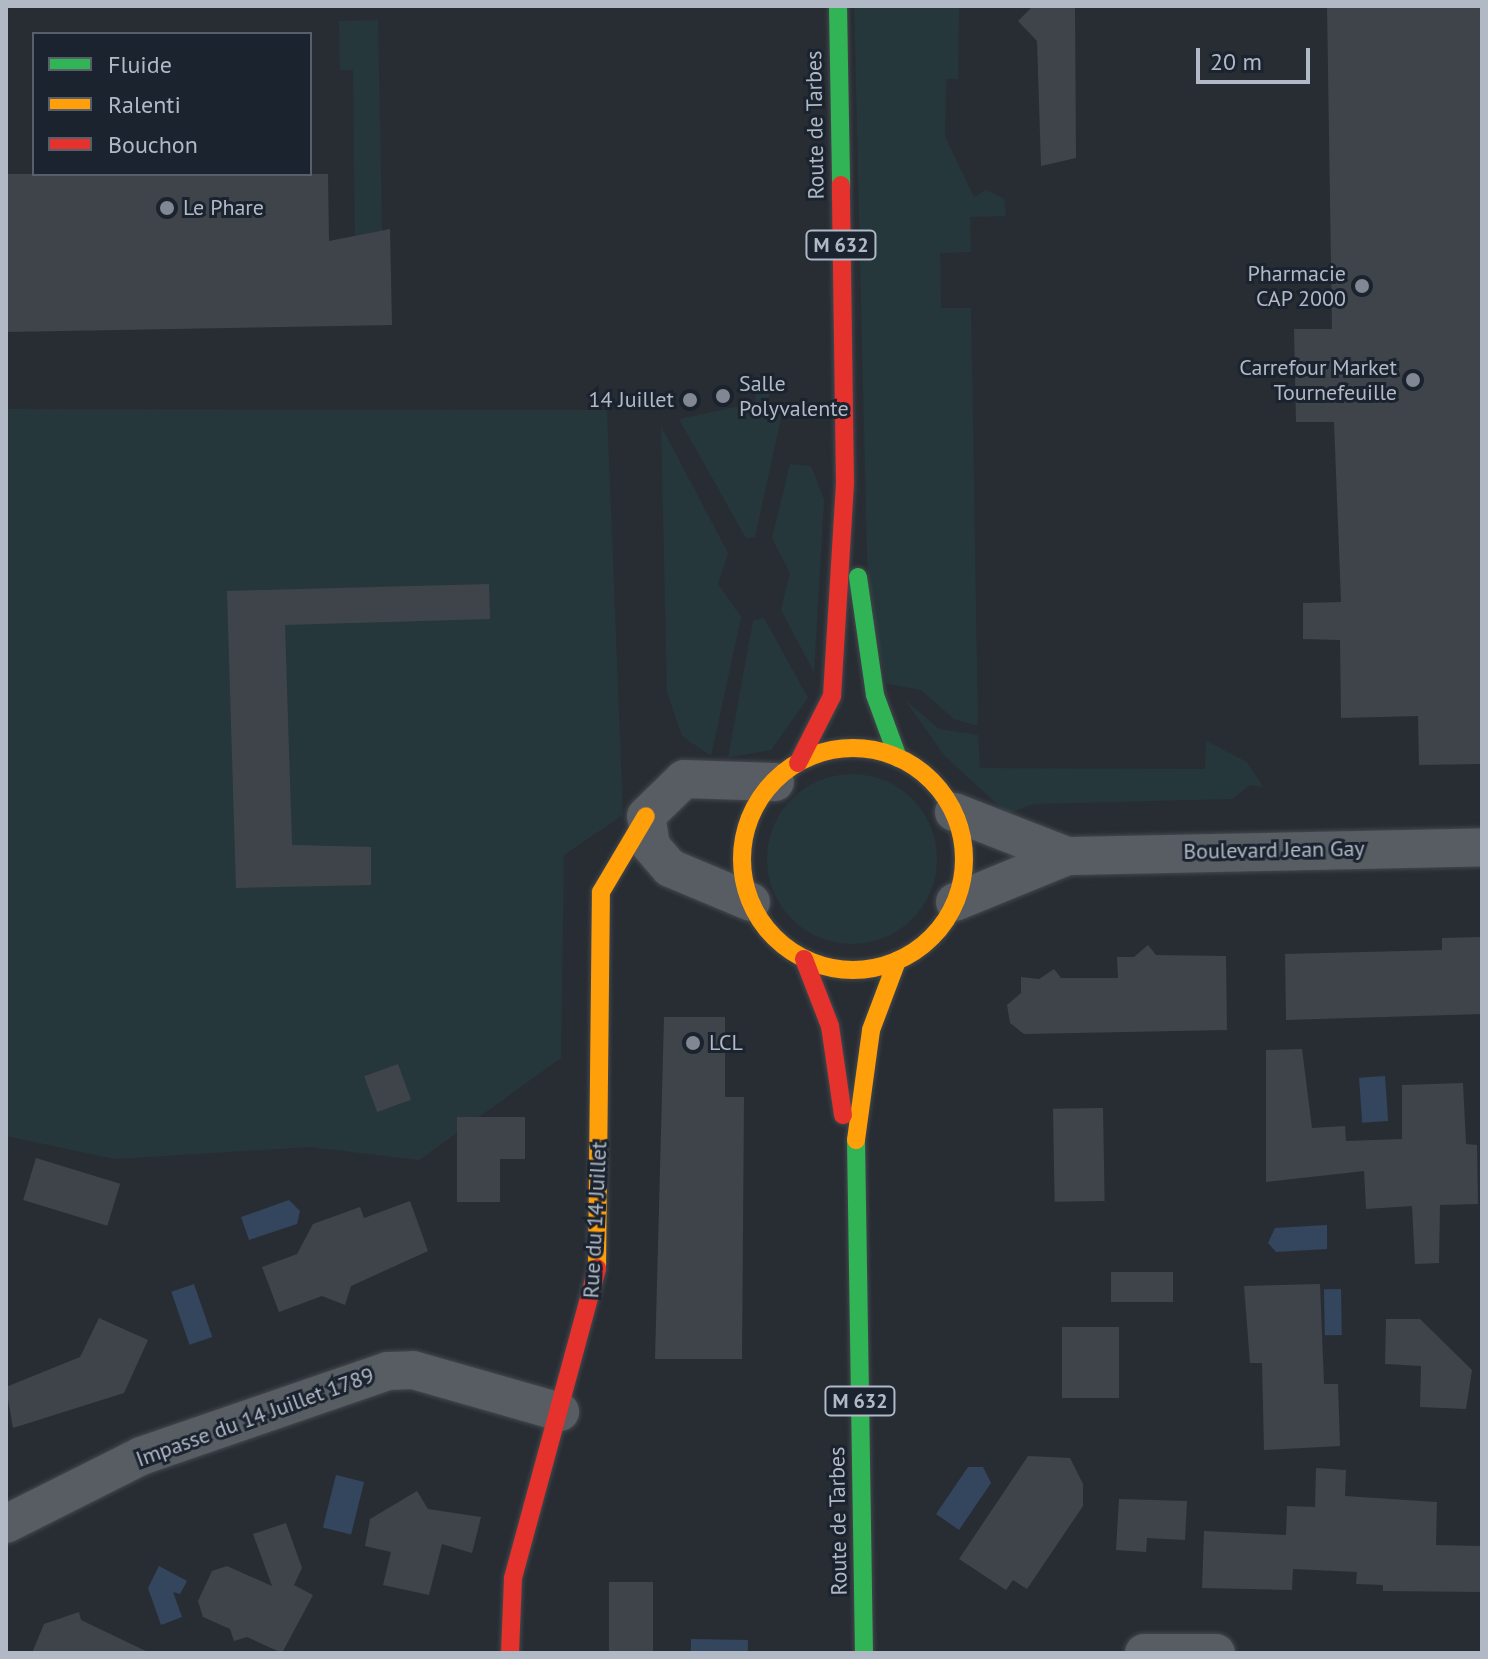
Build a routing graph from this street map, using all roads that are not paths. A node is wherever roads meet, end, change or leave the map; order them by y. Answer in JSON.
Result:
{"nodes":[{"id":1,"x":838,"y":6,"type":"edge"},
{"id":2,"x":845,"y":484,"type":"junction"},
{"id":3,"x":898,"y":758,"type":"junction"},
{"id":4,"x":786,"y":772,"type":"junction"},
{"id":5,"x":954,"y":812,"type":"junction"},
{"id":6,"x":646,"y":816,"type":"junction"},
{"id":7,"x":1482,"y":847,"type":"edge"},
{"id":8,"x":1067,"y":856,"type":"junction"},
{"id":9,"x":670,"y":868,"type":"junction"},
{"id":10,"x":751,"y":902,"type":"junction"},
{"id":11,"x":955,"y":902,"type":"junction"},
{"id":12,"x":601,"y":919,"type":"junction"},
{"id":13,"x":804,"y":959,"type":"junction"},
{"id":14,"x":897,"y":961,"type":"junction"},
{"id":15,"x":855,"y":1149,"type":"junction"},
{"id":16,"x":560,"y":1412,"type":"junction"},
{"id":17,"x":6,"y":1524,"type":"edge"},
{"id":18,"x":510,"y":1653,"type":"edge"},
{"id":19,"x":864,"y":1653,"type":"edge"},
{"id":20,"x":1144,"y":1653,"type":"edge"},
{"id":21,"x":1216,"y":1653,"type":"edge"}],
"edges":[{"from":1,"to":2,"type":"main road","name":"Route de Tarbes","number":"M 632"},
{"from":2,"to":3,"type":"main road","name":"Route de Tarbes","number":"M 632"},
{"from":2,"to":4,"type":"main road","name":"Route de Tarbes","number":"M 632"},
{"from":3,"to":4,"type":"main road"},
{"from":3,"to":5,"type":"main road"},
{"from":4,"to":6,"type":"street","name":"Rue du 14 Juillet"},
{"from":4,"to":10,"type":"main road"},
{"from":5,"to":8,"type":"street","name":"Boulevard Jean Gay"},
{"from":5,"to":11,"type":"main road"},
{"from":6,"to":9,"type":"street"},
{"from":6,"to":12,"type":"main road","name":"Rue du 14 Juillet"},
{"from":7,"to":8,"type":"street","name":"Boulevard Jean Gay"},
{"from":8,"to":11,"type":"street","name":"Boulevard Jean Gay"},
{"from":9,"to":10,"type":"street"},
{"from":9,"to":12,"type":"street"},
{"from":10,"to":13,"type":"main road"},
{"from":11,"to":14,"type":"main road"},
{"from":12,"to":16,"type":"main road","name":"Rue du 14 Juillet"},
{"from":13,"to":14,"type":"main road"},
{"from":13,"to":15,"type":"main road","name":"Route de Tarbes","number":"M 632"},
{"from":14,"to":15,"type":"main road","name":"Route de Tarbes","number":"M 632"},
{"from":15,"to":19,"type":"main road","name":"Route de Tarbes","number":"M 632"},
{"from":16,"to":17,"type":"street","name":"Impasse du 14 Juillet 1789"},
{"from":16,"to":18,"type":"main road","name":"Rue du 14 Juillet"},
{"from":20,"to":21,"type":"street"}]}
